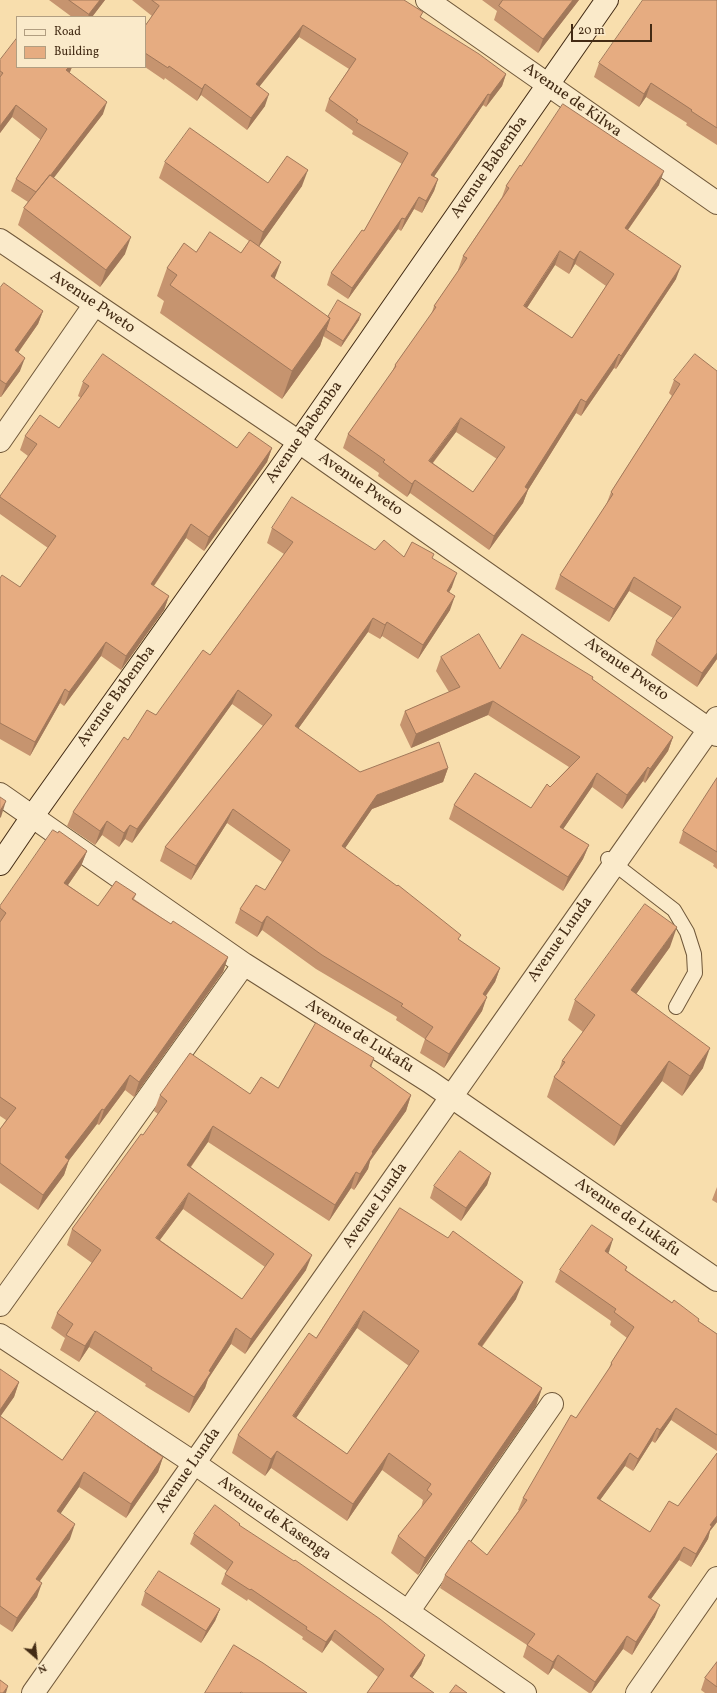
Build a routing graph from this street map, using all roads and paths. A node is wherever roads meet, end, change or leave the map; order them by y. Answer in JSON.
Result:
{"nodes":[{"id":1,"x":427,"y":0,"type":"edge"},
{"id":2,"x":607,"y":0,"type":"edge"},
{"id":3,"x":548,"y":85,"type":"junction"},
{"id":4,"x":717,"y":203,"type":"edge"},
{"id":5,"x":0,"y":240,"type":"edge"},
{"id":6,"x":95,"y":304,"type":"junction"},
{"id":7,"x":0,"y":441,"type":"edge"},
{"id":8,"x":299,"y":442,"type":"junction"},
{"id":9,"x":714,"y":727,"type":"edge"},
{"id":10,"x":0,"y":794,"type":"edge"},
{"id":11,"x":32,"y":817,"type":"junction"},
{"id":12,"x":611,"y":861,"type":"junction"},
{"id":13,"x":0,"y":864,"type":"edge"},
{"id":14,"x":244,"y":964,"type":"junction"},
{"id":15,"x":676,"y":1007,"type":"dead end"},
{"id":16,"x":452,"y":1097,"type":"junction"},
{"id":17,"x":717,"y":1280,"type":"edge"},
{"id":18,"x":0,"y":1305,"type":"edge"},
{"id":19,"x":0,"y":1335,"type":"edge"},
{"id":20,"x":552,"y":1404,"type":"dead end"},
{"id":21,"x":194,"y":1463,"type":"junction"},
{"id":22,"x":717,"y":1578,"type":"edge"},
{"id":23,"x":408,"y":1612,"type":"junction"},
{"id":24,"x":33,"y":1693,"type":"edge"},
{"id":25,"x":525,"y":1693,"type":"edge"},
{"id":26,"x":637,"y":1693,"type":"edge"}],
"edges":[{"from":1,"to":3,"type":"street","name":"Avenue de Kilwa"},
{"from":2,"to":3,"type":"street","name":"Avenue Babemba"},
{"from":3,"to":4,"type":"street","name":"Avenue de Kilwa"},
{"from":3,"to":8,"type":"street","name":"Avenue Babemba"},
{"from":5,"to":6,"type":"street","name":"Avenue Pweto"},
{"from":6,"to":7,"type":"street"},
{"from":6,"to":8,"type":"street","name":"Avenue Pweto"},
{"from":8,"to":9,"type":"street","name":"Avenue Pweto"},
{"from":8,"to":11,"type":"street","name":"Avenue Babemba"},
{"from":9,"to":12,"type":"street","name":"Avenue Lunda"},
{"from":10,"to":11,"type":"street","name":"Avenue de Lukafu"},
{"from":11,"to":13,"type":"street","name":"Avenue Babemba"},
{"from":11,"to":14,"type":"street","name":"Avenue de Lukafu"},
{"from":12,"to":15,"type":"lane"},
{"from":12,"to":16,"type":"street","name":"Avenue Lunda"},
{"from":14,"to":16,"type":"street","name":"Avenue de Lukafu"},
{"from":14,"to":18,"type":"street"},
{"from":16,"to":17,"type":"street","name":"Avenue de Lukafu"},
{"from":16,"to":21,"type":"street","name":"Avenue Lunda"},
{"from":19,"to":21,"type":"street","name":"Avenue de Kasenga"},
{"from":20,"to":23,"type":"street"},
{"from":21,"to":23,"type":"street","name":"Avenue de Kasenga"},
{"from":21,"to":24,"type":"street","name":"Avenue Lunda"},
{"from":22,"to":26,"type":"street"},
{"from":23,"to":25,"type":"street","name":"Avenue de Kasenga"}]}
